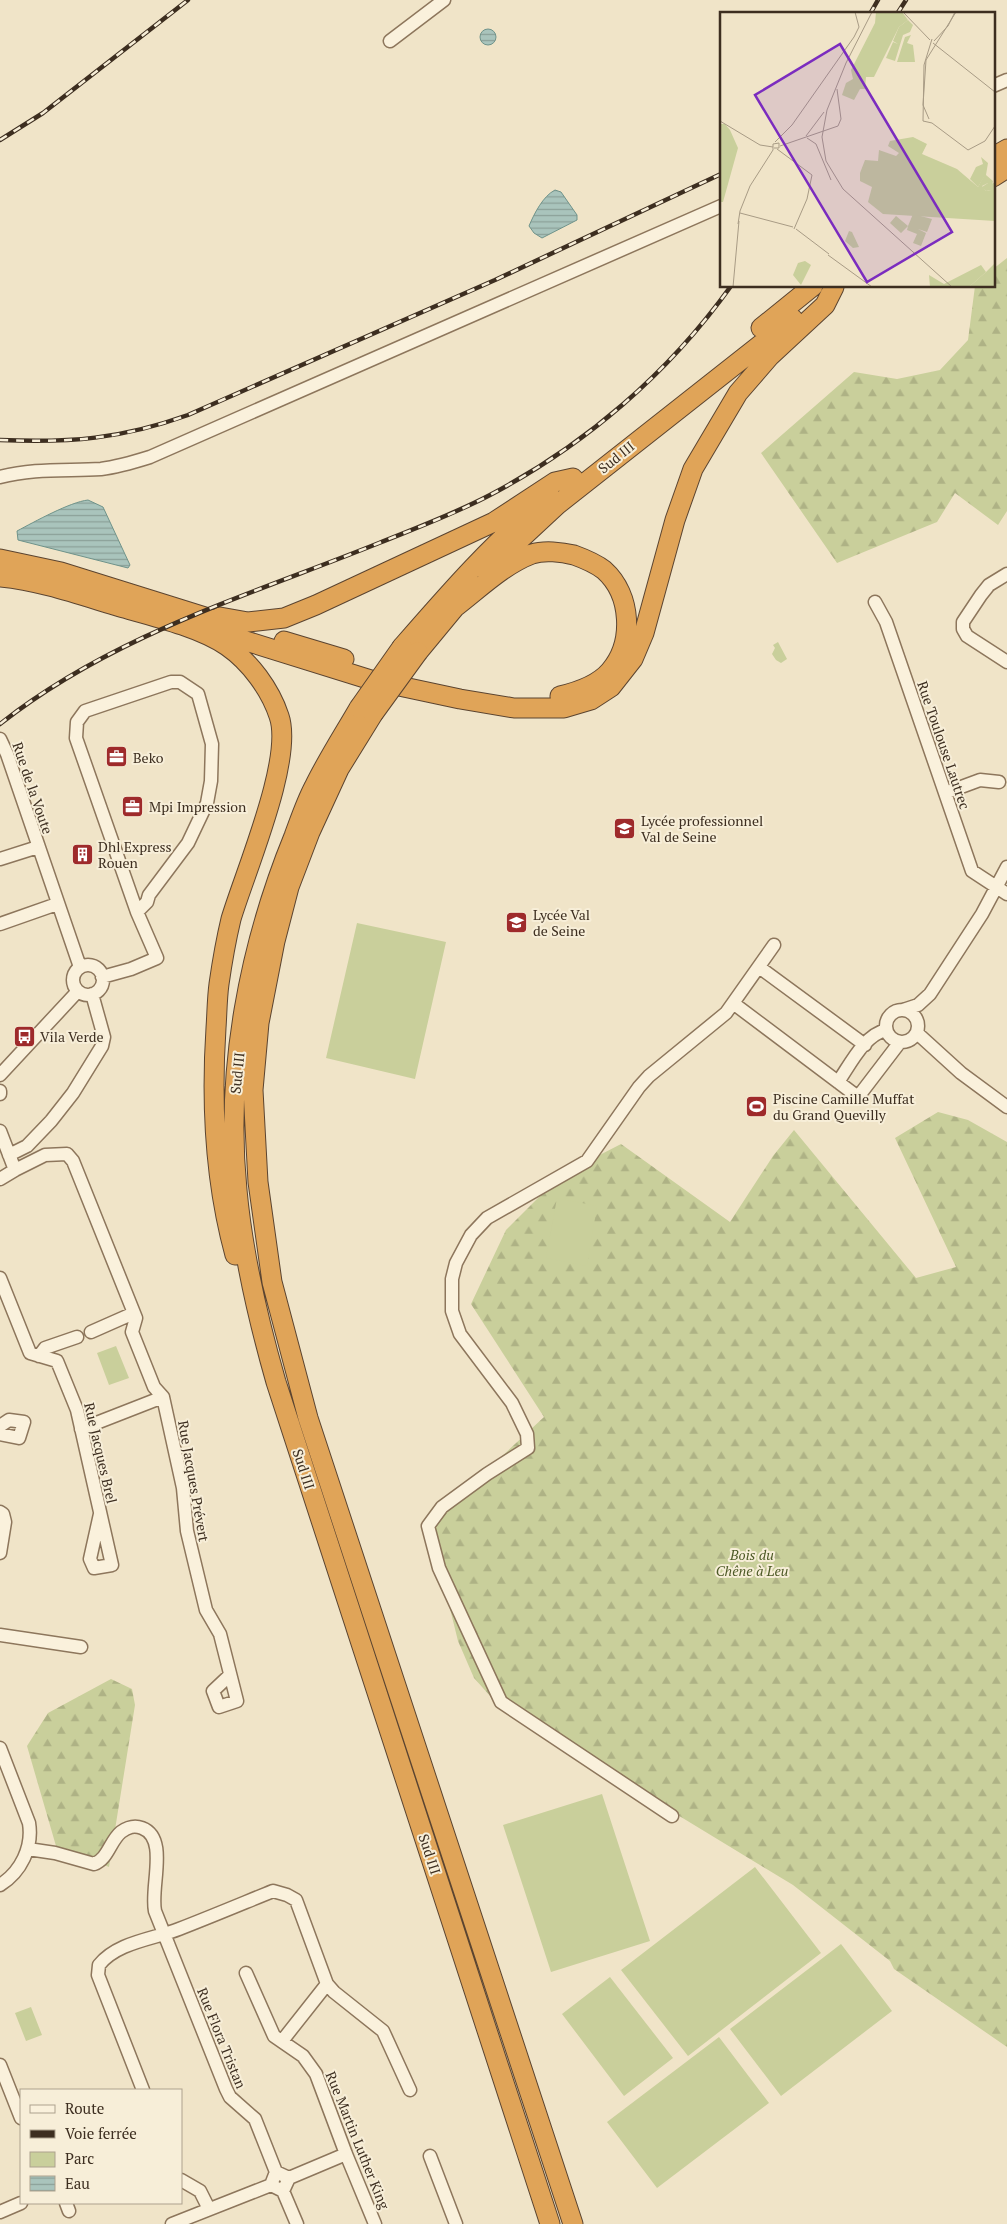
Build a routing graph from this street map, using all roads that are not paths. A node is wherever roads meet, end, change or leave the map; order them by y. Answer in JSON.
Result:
{"nodes":[{"id":1,"x":444,"y":0,"type":"edge"},
{"id":2,"x":390,"y":42,"type":"dead end"},
{"id":3,"x":1007,"y":80,"type":"edge"},
{"id":4,"x":994,"y":86,"type":"edge"},
{"id":5,"x":1007,"y":149,"type":"edge"},
{"id":6,"x":994,"y":156,"type":"edge"},
{"id":7,"x":1007,"y":168,"type":"edge"},
{"id":8,"x":994,"y":176,"type":"edge"},
{"id":9,"x":720,"y":206,"type":"edge"},
{"id":10,"x":810,"y":288,"type":"edge"},
{"id":11,"x":834,"y":288,"type":"edge"},
{"id":12,"x":834,"y":288,"type":"edge"},
{"id":13,"x":0,"y":477,"type":"edge"},
{"id":14,"x":573,"y":478,"type":"junction"},
{"id":15,"x":0,"y":559,"type":"edge"},
{"id":16,"x":1007,"y":574,"type":"edge"},
{"id":17,"x":0,"y":577,"type":"edge"},
{"id":18,"x":874,"y":602,"type":"dead end"},
{"id":19,"x":454,"y":608,"type":"junction"},
{"id":20,"x":185,"y":610,"type":"junction"},
{"id":21,"x":164,"y":620,"type":"junction"},
{"id":22,"x":410,"y":649,"type":"junction"},
{"id":23,"x":1007,"y":662,"type":"edge"},
{"id":24,"x":366,"y":711,"type":"junction"},
{"id":25,"x":0,"y":739,"type":"edge"},
{"id":26,"x":999,"y":782,"type":"dead end"},
{"id":27,"x":945,"y":793,"type":"junction"},
{"id":28,"x":38,"y":847,"type":"junction"},
{"id":29,"x":0,"y":859,"type":"edge"},
{"id":30,"x":1007,"y":868,"type":"edge"},
{"id":31,"x":1002,"y":891,"type":"edge"},
{"id":32,"x":57,"y":904,"type":"junction"},
{"id":33,"x":137,"y":912,"type":"junction"},
{"id":34,"x":0,"y":924,"type":"edge"},
{"id":35,"x":774,"y":945,"type":"dead end"},
{"id":36,"x":80,"y":967,"type":"junction"},
{"id":37,"x":759,"y":967,"type":"junction"},
{"id":38,"x":102,"y":976,"type":"junction"},
{"id":39,"x":78,"y":991,"type":"junction"},
{"id":40,"x":92,"y":994,"type":"junction"},
{"id":41,"x":930,"y":994,"type":"junction"},
{"id":42,"x":733,"y":1003,"type":"junction"},
{"id":43,"x":903,"y":1010,"type":"junction"},
{"id":44,"x":917,"y":1028,"type":"junction"},
{"id":45,"x":886,"y":1030,"type":"junction"},
{"id":46,"x":900,"y":1042,"type":"junction"},
{"id":47,"x":865,"y":1045,"type":"junction"},
{"id":48,"x":0,"y":1075,"type":"edge"},
{"id":49,"x":838,"y":1082,"type":"junction"},
{"id":50,"x":1007,"y":1108,"type":"edge"},
{"id":51,"x":0,"y":1130,"type":"edge"},
{"id":52,"x":9,"y":1155,"type":"junction"},
{"id":53,"x":15,"y":1170,"type":"junction"},
{"id":54,"x":0,"y":1179,"type":"edge"},
{"id":55,"x":0,"y":1278,"type":"edge"},
{"id":56,"x":134,"y":1313,"type":"junction"},
{"id":57,"x":90,"y":1332,"type":"dead end"},
{"id":58,"x":77,"y":1337,"type":"dead end"},
{"id":59,"x":39,"y":1356,"type":"junction"},
{"id":60,"x":276,"y":1382,"type":"junction"},
{"id":61,"x":163,"y":1397,"type":"junction"},
{"id":62,"x":0,"y":1426,"type":"edge"},
{"id":63,"x":82,"y":1429,"type":"junction"},
{"id":64,"x":0,"y":1434,"type":"edge"},
{"id":65,"x":0,"y":1512,"type":"edge"},
{"id":66,"x":100,"y":1514,"type":"dead end"},
{"id":67,"x":0,"y":1554,"type":"edge"},
{"id":68,"x":0,"y":1635,"type":"edge"},
{"id":69,"x":81,"y":1647,"type":"dead end"},
{"id":70,"x":230,"y":1675,"type":"dead end"},
{"id":71,"x":0,"y":1748,"type":"edge"},
{"id":72,"x":672,"y":1816,"type":"dead end"},
{"id":73,"x":28,"y":1849,"type":"junction"},
{"id":74,"x":0,"y":1885,"type":"edge"},
{"id":75,"x":164,"y":1934,"type":"junction"},
{"id":76,"x":246,"y":1973,"type":"dead end"},
{"id":77,"x":328,"y":1984,"type":"junction"},
{"id":78,"x":282,"y":2042,"type":"junction"},
{"id":79,"x":0,"y":2065,"type":"edge"},
{"id":80,"x":143,"y":2089,"type":"edge"},
{"id":81,"x":410,"y":2090,"type":"dead end"},
{"id":82,"x":20,"y":2115,"type":"edge"},
{"id":83,"x":346,"y":2154,"type":"junction"},
{"id":84,"x":430,"y":2156,"type":"dead end"},
{"id":85,"x":276,"y":2172,"type":"junction"},
{"id":86,"x":289,"y":2178,"type":"junction"},
{"id":87,"x":182,"y":2181,"type":"edge"},
{"id":88,"x":270,"y":2185,"type":"junction"},
{"id":89,"x":283,"y":2191,"type":"junction"},
{"id":90,"x":20,"y":2203,"type":"edge"},
{"id":91,"x":209,"y":2209,"type":"junction"},
{"id":92,"x":0,"y":2212,"type":"edge"},
{"id":93,"x":172,"y":2224,"type":"edge"},
{"id":94,"x":297,"y":2224,"type":"edge"},
{"id":95,"x":375,"y":2224,"type":"edge"},
{"id":96,"x":456,"y":2224,"type":"edge"},
{"id":97,"x":550,"y":2224,"type":"edge"},
{"id":98,"x":573,"y":2224,"type":"edge"}],
"edges":[{"from":1,"to":2,"type":"street"},
{"from":3,"to":4,"type":"street"},
{"from":5,"to":6,"type":"highway"},
{"from":7,"to":8,"type":"highway"},
{"from":9,"to":13,"type":"street"},
{"from":10,"to":14,"type":"highway","name":"Sud III"},
{"from":11,"to":19,"type":"highway","name":"Sud III"},
{"from":12,"to":21,"type":"highway"},
{"from":14,"to":20,"type":"highway"},
{"from":14,"to":22,"type":"highway","name":"Sud III"},
{"from":15,"to":20,"type":"highway"},
{"from":16,"to":23,"type":"street"},
{"from":17,"to":21,"type":"highway"},
{"from":18,"to":27,"type":"street","name":"Rue Toulouse Lautrec"},
{"from":19,"to":20,"type":"highway"},
{"from":19,"to":22,"type":"highway","name":"Sud III"},
{"from":21,"to":60,"type":"highway"},
{"from":22,"to":24,"type":"highway","bridge":true},
{"from":24,"to":60,"type":"highway","name":"Sud III"},
{"from":24,"to":98,"type":"highway","name":"Sud III"},
{"from":25,"to":28,"type":"street","name":"Rue de la Voute"},
{"from":26,"to":27,"type":"street"},
{"from":27,"to":31,"type":"street","name":"Rue Toulouse Lautrec"},
{"from":28,"to":29,"type":"street","name":"Rue de la Voute"},
{"from":28,"to":32,"type":"street","name":"Rue de la Voute"},
{"from":30,"to":31,"type":"street"},
{"from":31,"to":41,"type":"street"},
{"from":32,"to":34,"type":"street"},
{"from":32,"to":36,"type":"street","name":"Rue de la Voute"},
{"from":33,"to":33,"type":"street"},
{"from":33,"to":38,"type":"street"},
{"from":35,"to":37,"type":"street"},
{"from":36,"to":38,"type":"street"},
{"from":36,"to":39,"type":"street"},
{"from":37,"to":42,"type":"street"},
{"from":37,"to":47,"type":"street"},
{"from":38,"to":40,"type":"street"},
{"from":39,"to":40,"type":"street"},
{"from":39,"to":48,"type":"street"},
{"from":40,"to":52,"type":"street"},
{"from":41,"to":43,"type":"street"},
{"from":41,"to":44,"type":"street"},
{"from":42,"to":49,"type":"street"},
{"from":42,"to":72,"type":"street"},
{"from":43,"to":44,"type":"street"},
{"from":43,"to":45,"type":"street"},
{"from":44,"to":46,"type":"street"},
{"from":44,"to":50,"type":"street"},
{"from":45,"to":46,"type":"street"},
{"from":45,"to":47,"type":"street"},
{"from":46,"to":49,"type":"street"},
{"from":47,"to":49,"type":"street"},
{"from":51,"to":52,"type":"street"},
{"from":52,"to":53,"type":"street"},
{"from":53,"to":54,"type":"street"},
{"from":53,"to":56,"type":"street","name":"Rue Jacques Prévert"},
{"from":55,"to":59,"type":"street","name":"Rue Jacques Brel"},
{"from":56,"to":57,"type":"street"},
{"from":56,"to":61,"type":"street","name":"Rue Jacques Prévert"},
{"from":58,"to":59,"type":"street"},
{"from":59,"to":63,"type":"street","name":"Rue Jacques Brel"},
{"from":60,"to":97,"type":"highway","name":"Sud III"},
{"from":61,"to":63,"type":"street"},
{"from":61,"to":70,"type":"street","name":"Rue Jacques Prévert"},
{"from":62,"to":64,"type":"street"},
{"from":63,"to":66,"type":"street","name":"Rue Jacques Brel"},
{"from":65,"to":67,"type":"street"},
{"from":68,"to":69,"type":"street"},
{"from":71,"to":73,"type":"street"},
{"from":73,"to":74,"type":"street"},
{"from":73,"to":75,"type":"street","name":"Rue Flora Tristan"},
{"from":75,"to":77,"type":"street"},
{"from":75,"to":80,"type":"street"},
{"from":75,"to":85,"type":"street","name":"Rue Flora Tristan"},
{"from":76,"to":78,"type":"street","name":"Rue Martin Luther King"},
{"from":77,"to":78,"type":"street"},
{"from":77,"to":81,"type":"street"},
{"from":78,"to":83,"type":"street","name":"Rue Martin Luther King"},
{"from":79,"to":82,"type":"street"},
{"from":83,"to":86,"type":"street"},
{"from":83,"to":95,"type":"street","name":"Rue Martin Luther King"},
{"from":84,"to":96,"type":"street"},
{"from":85,"to":86,"type":"street"},
{"from":85,"to":88,"type":"street"},
{"from":86,"to":89,"type":"street"},
{"from":87,"to":91,"type":"street"},
{"from":88,"to":89,"type":"street"},
{"from":88,"to":91,"type":"street"},
{"from":89,"to":94,"type":"street"},
{"from":90,"to":92,"type":"street"},
{"from":91,"to":93,"type":"street"}]}
